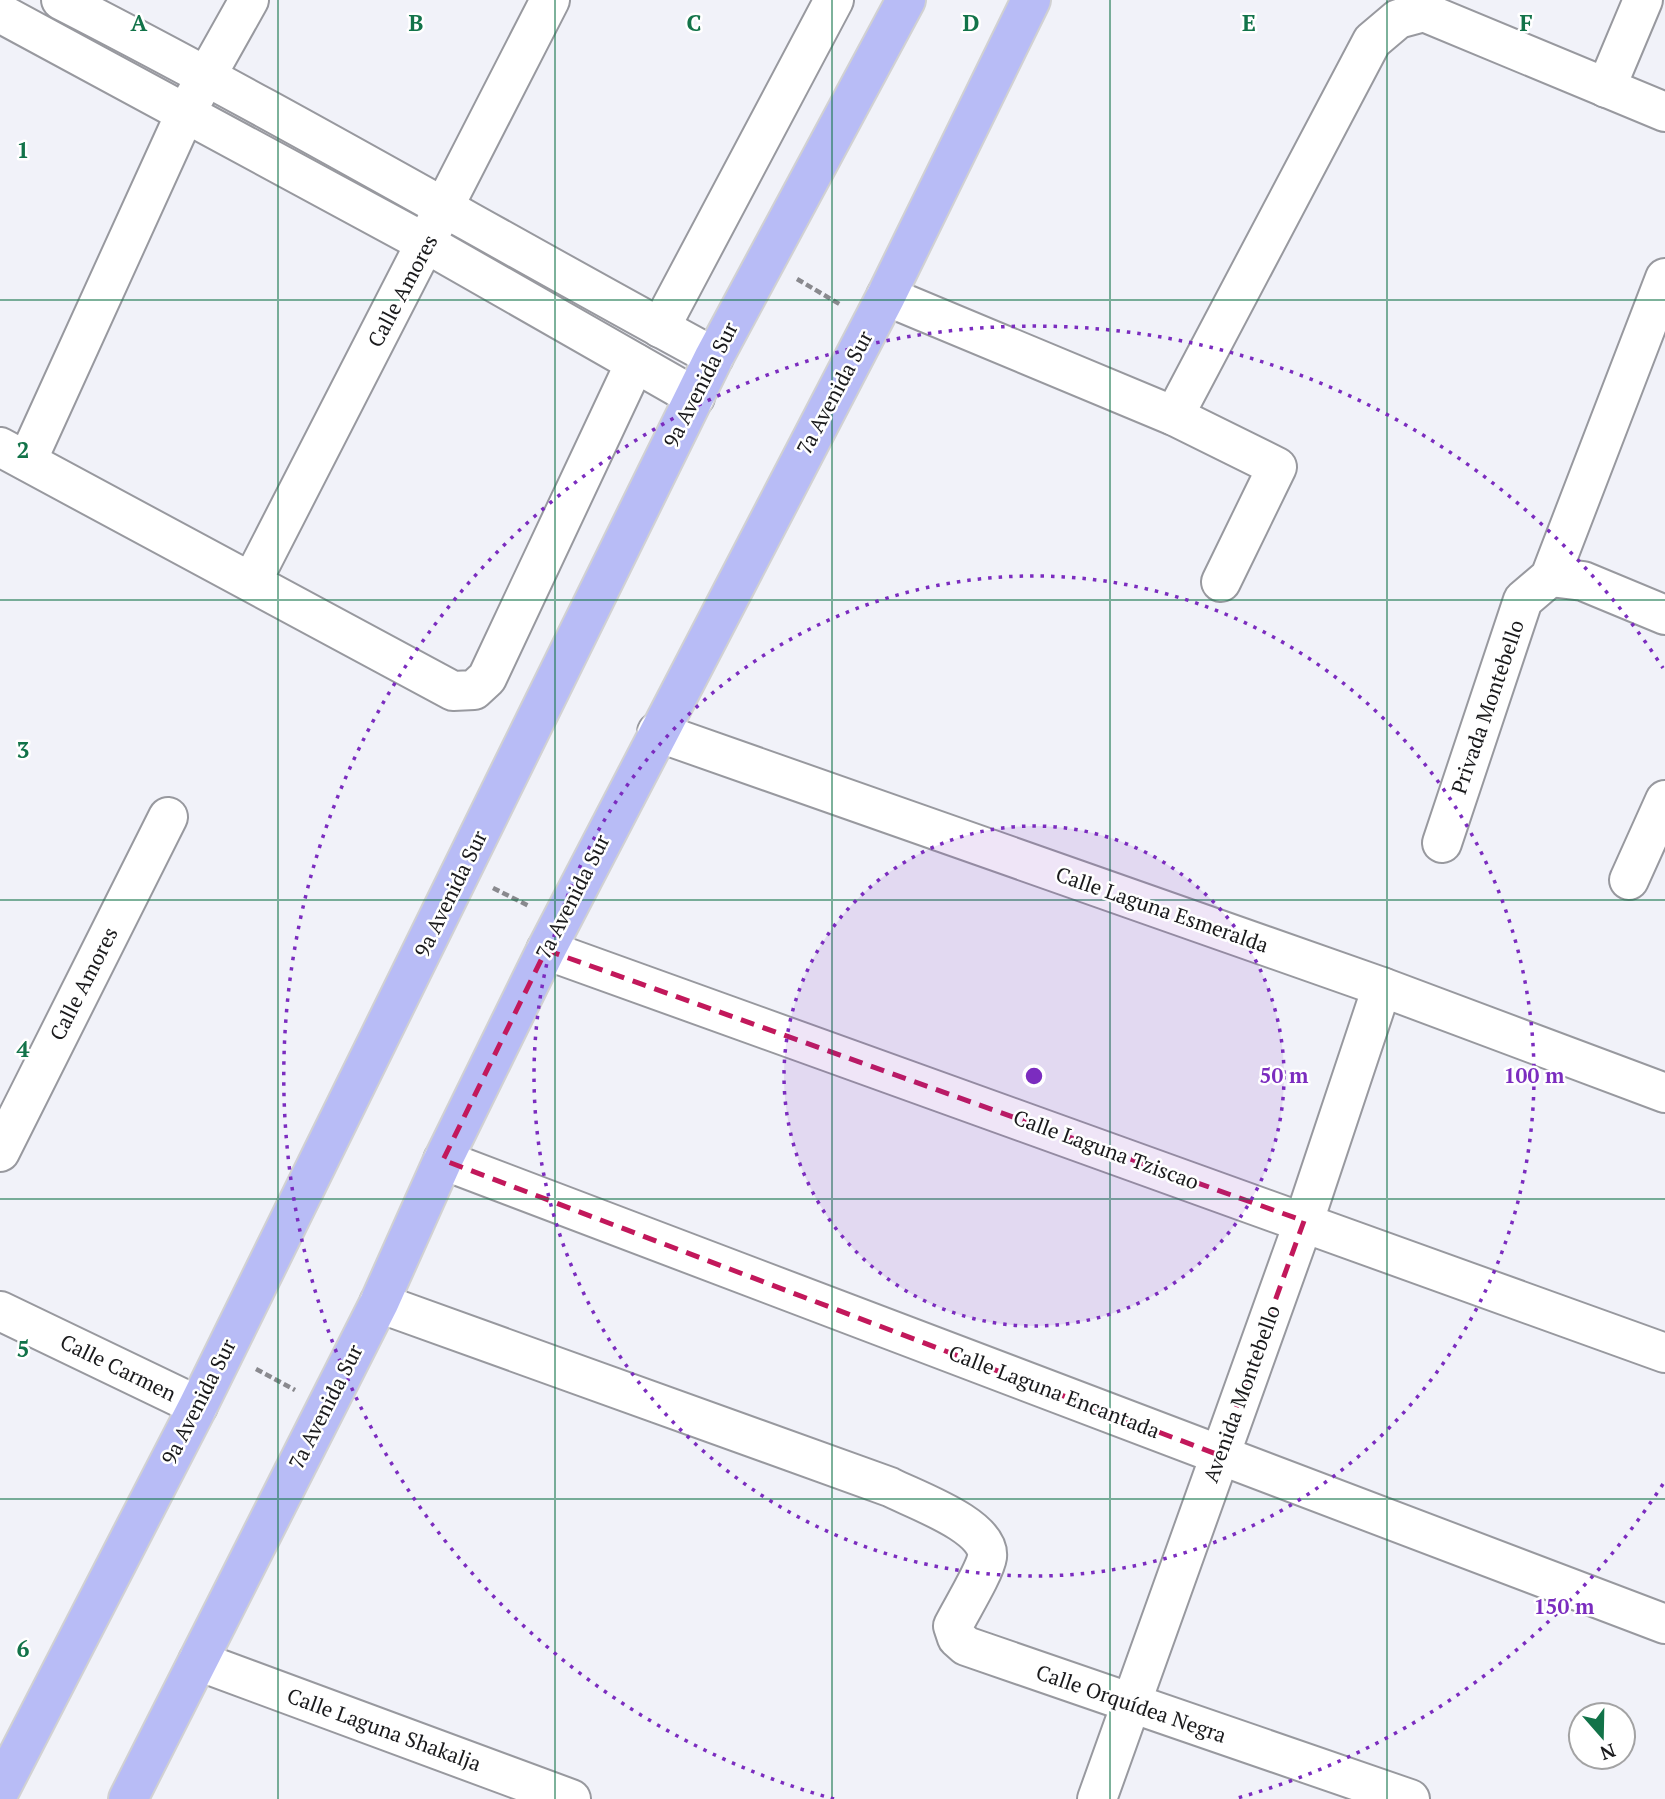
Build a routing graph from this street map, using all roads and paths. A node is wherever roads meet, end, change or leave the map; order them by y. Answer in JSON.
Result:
{"nodes":[{"id":1,"x":61,"y":0,"type":"edge"},
{"id":2,"x":249,"y":0,"type":"edge"},
{"id":3,"x":550,"y":0,"type":"edge"},
{"id":4,"x":834,"y":0,"type":"edge"},
{"id":5,"x":905,"y":0,"type":"edge"},
{"id":6,"x":1031,"y":0,"type":"edge"},
{"id":7,"x":1643,"y":0,"type":"edge"},
{"id":8,"x":0,"y":13,"type":"edge"},
{"id":9,"x":208,"y":75,"type":"junction"},
{"id":10,"x":1606,"y":88,"type":"junction"},
{"id":11,"x":1665,"y":113,"type":"edge"},
{"id":12,"x":185,"y":114,"type":"junction"},
{"id":13,"x":445,"y":211,"type":"junction"},
{"id":14,"x":427,"y":244,"type":"junction"},
{"id":15,"x":766,"y":261,"type":"junction"},
{"id":16,"x":1665,"y":278,"type":"edge"},
{"id":17,"x":879,"y":310,"type":"junction"},
{"id":18,"x":660,"y":328,"type":"junction"},
{"id":19,"x":714,"y":357,"type":"junction"},
{"id":20,"x":635,"y":363,"type":"junction"},
{"id":21,"x":695,"y":397,"type":"junction"},
{"id":22,"x":1174,"y":416,"type":"junction"},
{"id":23,"x":13,"y":454,"type":"edge"},
{"id":24,"x":1550,"y":577,"type":"junction"},
{"id":25,"x":252,"y":581,"type":"junction"},
{"id":26,"x":1220,"y":582,"type":"dead end"},
{"id":27,"x":1665,"y":615,"type":"edge"},
{"id":28,"x":657,"y":732,"type":"junction"},
{"id":29,"x":1665,"y":800,"type":"edge"},
{"id":30,"x":168,"y":817,"type":"dead end"},
{"id":31,"x":1442,"y":843,"type":"dead end"},
{"id":32,"x":461,"y":872,"type":"junction"},
{"id":33,"x":1629,"y":880,"type":"dead end"},
{"id":34,"x":553,"y":936,"type":"junction"},
{"id":35,"x":1382,"y":987,"type":"junction"},
{"id":36,"x":1665,"y":1093,"type":"edge"},
{"id":37,"x":0,"y":1152,"type":"edge"},
{"id":38,"x":443,"y":1160,"type":"junction"},
{"id":39,"x":1304,"y":1222,"type":"junction"},
{"id":40,"x":379,"y":1303,"type":"junction"},
{"id":41,"x":0,"y":1311,"type":"edge"},
{"id":42,"x":225,"y":1352,"type":"junction"},
{"id":43,"x":1665,"y":1353,"type":"edge"},
{"id":44,"x":198,"y":1406,"type":"junction"},
{"id":45,"x":326,"y":1407,"type":"junction"},
{"id":46,"x":1219,"y":1455,"type":"junction"},
{"id":47,"x":1665,"y":1624,"type":"edge"},
{"id":48,"x":198,"y":1661,"type":"junction"},
{"id":49,"x":1131,"y":1705,"type":"junction"},
{"id":50,"x":0,"y":1790,"type":"edge"},
{"id":51,"x":128,"y":1799,"type":"edge"},
{"id":52,"x":571,"y":1799,"type":"edge"},
{"id":53,"x":1097,"y":1799,"type":"edge"},
{"id":54,"x":1409,"y":1799,"type":"edge"}],
"edges":[{"from":1,"to":9,"type":"street"},
{"from":2,"to":9,"type":"street"},
{"from":3,"to":13,"type":"street","name":"Calle Amores"},
{"from":4,"to":18,"type":"street"},
{"from":5,"to":15,"type":"main road","name":"9a Avenida Sur"},
{"from":6,"to":17,"type":"main road","name":"7a Avenida Sur"},
{"from":7,"to":10,"type":"street"},
{"from":8,"to":12,"type":"street"},
{"from":9,"to":12,"type":"street"},
{"from":9,"to":13,"type":"street"},
{"from":10,"to":11,"type":"street"},
{"from":10,"to":22,"type":"street"},
{"from":12,"to":14,"type":"street"},
{"from":12,"to":23,"type":"street"},
{"from":13,"to":14,"type":"street","name":"Calle Amores"},
{"from":13,"to":18,"type":"street"},
{"from":14,"to":20,"type":"street"},
{"from":14,"to":25,"type":"street","name":"Calle Amores"},
{"from":15,"to":17,"type":"path"},
{"from":15,"to":19,"type":"main road","name":"9a Avenida Sur"},
{"from":16,"to":24,"type":"street"},
{"from":17,"to":22,"type":"street"},
{"from":17,"to":28,"type":"main road","name":"7a Avenida Sur"},
{"from":18,"to":19,"type":"street"},
{"from":19,"to":21,"type":"main road","name":"9a Avenida Sur"},
{"from":20,"to":21,"type":"street"},
{"from":20,"to":25,"type":"street"},
{"from":21,"to":32,"type":"main road","name":"9a Avenida Sur"},
{"from":22,"to":26,"type":"street"},
{"from":23,"to":25,"type":"street"},
{"from":24,"to":27,"type":"street"},
{"from":24,"to":31,"type":"street","name":"Privada Montebello"},
{"from":28,"to":34,"type":"main road","name":"7a Avenida Sur"},
{"from":28,"to":35,"type":"street","name":"Calle Laguna Esmeralda"},
{"from":29,"to":33,"type":"street"},
{"from":30,"to":37,"type":"street","name":"Calle Amores"},
{"from":32,"to":34,"type":"path"},
{"from":32,"to":42,"type":"main road","name":"9a Avenida Sur"},
{"from":34,"to":38,"type":"main road","name":"7a Avenida Sur"},
{"from":34,"to":39,"type":"street","name":"Calle Laguna Tziscao"},
{"from":35,"to":36,"type":"street","name":"Calle Laguna Esmeralda"},
{"from":35,"to":39,"type":"street","name":"Avenida Montebello"},
{"from":38,"to":40,"type":"main road","name":"7a Avenida Sur"},
{"from":38,"to":46,"type":"street","name":"Calle Laguna Encantada"},
{"from":39,"to":43,"type":"street","name":"Calle Laguna Tziscao"},
{"from":39,"to":46,"type":"street","name":"Avenida Montebello"},
{"from":40,"to":45,"type":"main road","name":"7a Avenida Sur"},
{"from":40,"to":49,"type":"street","name":"Calle Orquídea Negra"},
{"from":41,"to":44,"type":"street","name":"Calle Carmen"},
{"from":42,"to":44,"type":"main road","name":"9a Avenida Sur"},
{"from":42,"to":45,"type":"path"},
{"from":44,"to":50,"type":"main road","name":"9a Avenida Sur"},
{"from":45,"to":48,"type":"main road","name":"7a Avenida Sur"},
{"from":46,"to":47,"type":"street","name":"Calle Laguna Encantada"},
{"from":46,"to":49,"type":"street","name":"Avenida Montebello"},
{"from":48,"to":51,"type":"main road","name":"7a Avenida Sur"},
{"from":48,"to":52,"type":"street","name":"Calle Laguna Shakalja"},
{"from":49,"to":53,"type":"street","name":"Avenida Montebello"},
{"from":49,"to":54,"type":"street","name":"Calle Orquídea Negra"}]}
